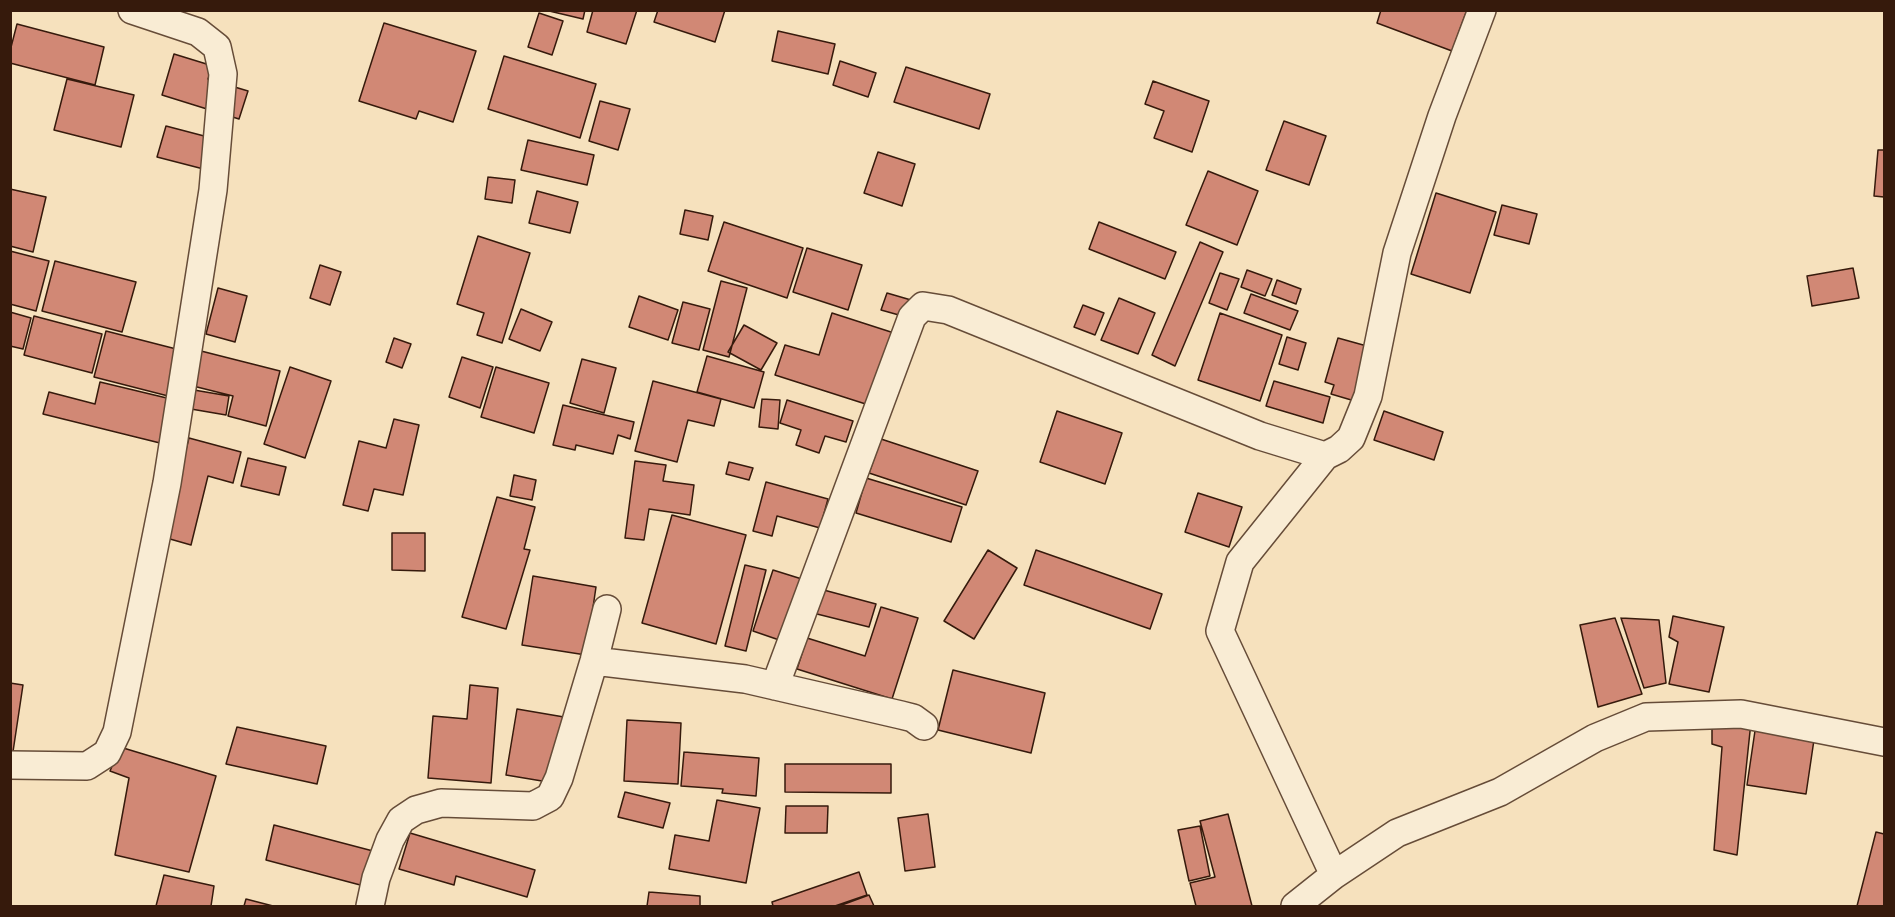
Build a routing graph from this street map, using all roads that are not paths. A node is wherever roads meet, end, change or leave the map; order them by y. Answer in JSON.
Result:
{"nodes":[{"id":1,"x":132,"y":10,"type":"edge"},
{"id":2,"x":1482,"y":10,"type":"edge"},
{"id":3,"x":1324,"y":456,"type":"junction"},
{"id":4,"x":608,"y":609,"type":"dead end"},
{"id":5,"x":594,"y":660,"type":"junction"},
{"id":6,"x":776,"y":686,"type":"junction"},
{"id":7,"x":924,"y":726,"type":"dead end"},
{"id":8,"x":1884,"y":742,"type":"edge"},
{"id":9,"x":10,"y":765,"type":"edge"},
{"id":10,"x":1334,"y":875,"type":"junction"},
{"id":11,"x":370,"y":906,"type":"edge"},
{"id":12,"x":1295,"y":906,"type":"edge"}],
"edges":[{"from":1,"to":9,"type":"street"},
{"from":2,"to":3,"type":"street"},
{"from":3,"to":6,"type":"street"},
{"from":3,"to":10,"type":"street"},
{"from":4,"to":5,"type":"street"},
{"from":5,"to":6,"type":"street"},
{"from":5,"to":11,"type":"street"},
{"from":6,"to":7,"type":"street"},
{"from":8,"to":10,"type":"street"},
{"from":10,"to":12,"type":"street"}]}
